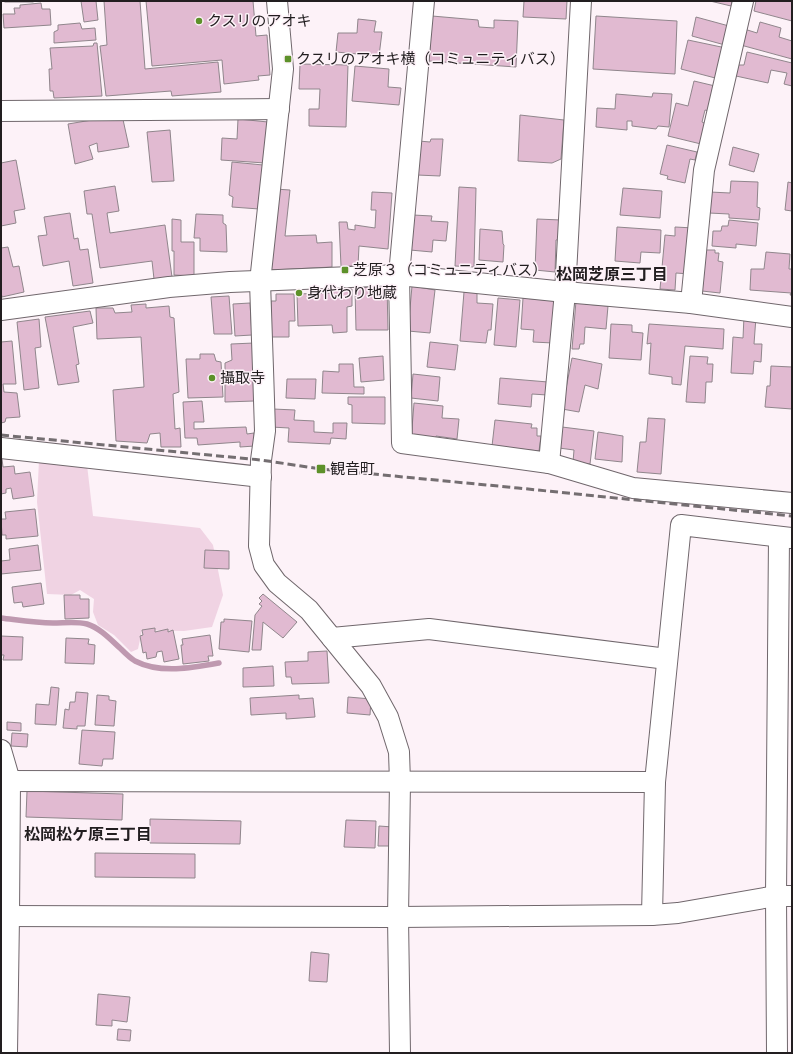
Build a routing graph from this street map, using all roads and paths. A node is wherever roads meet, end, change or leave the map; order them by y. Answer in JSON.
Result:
{"nodes":[{"id":1,"x":277,"y":1,"type":"edge"},
{"id":2,"x":424,"y":1,"type":"edge"},
{"id":3,"x":581,"y":1,"type":"edge"},
{"id":4,"x":742,"y":1,"type":"edge"},
{"id":5,"x":279,"y":109,"type":"junction"},
{"id":6,"x":1,"y":111,"type":"edge"},
{"id":7,"x":399,"y":275,"type":"junction"},
{"id":8,"x":260,"y":282,"type":"junction"},
{"id":9,"x":565,"y":292,"type":"junction"},
{"id":10,"x":691,"y":303,"type":"junction"},
{"id":11,"x":1,"y":310,"type":"edge"},
{"id":12,"x":792,"y":317,"type":"edge"},
{"id":13,"x":1,"y":448,"type":"edge"},
{"id":14,"x":549,"y":463,"type":"junction"},
{"id":15,"x":261,"y":477,"type":"junction"},
{"id":16,"x":792,"y":503,"type":"edge"},
{"id":17,"x":785,"y":538,"type":"edge"},
{"id":18,"x":332,"y":638,"type":"junction"},
{"id":19,"x":667,"y":659,"type":"junction"},
{"id":20,"x":1,"y":750,"type":"edge"},
{"id":21,"x":5,"y":781,"type":"edge"},
{"id":22,"x":400,"y":782,"type":"junction"},
{"id":23,"x":654,"y":782,"type":"junction"},
{"id":24,"x":784,"y":896,"type":"edge"},
{"id":25,"x":652,"y":915,"type":"junction"},
{"id":26,"x":5,"y":916,"type":"edge"},
{"id":27,"x":398,"y":917,"type":"junction"},
{"id":28,"x":7,"y":1053,"type":"edge"},
{"id":29,"x":400,"y":1053,"type":"edge"},
{"id":30,"x":777,"y":1053,"type":"edge"}],
"edges":[{"from":1,"to":5,"type":"street"},
{"from":2,"to":7,"type":"street"},
{"from":3,"to":9,"type":"street"},
{"from":4,"to":10,"type":"street"},
{"from":5,"to":6,"type":"street"},
{"from":5,"to":8,"type":"street"},
{"from":7,"to":8,"type":"street"},
{"from":7,"to":9,"type":"street"},
{"from":7,"to":14,"type":"street"},
{"from":8,"to":11,"type":"street"},
{"from":8,"to":15,"type":"street"},
{"from":9,"to":10,"type":"street"},
{"from":9,"to":14,"type":"street"},
{"from":10,"to":12,"type":"street"},
{"from":13,"to":15,"type":"street"},
{"from":14,"to":16,"type":"street"},
{"from":15,"to":18,"type":"street"},
{"from":17,"to":19,"type":"street"},
{"from":17,"to":24,"type":"street"},
{"from":18,"to":19,"type":"street"},
{"from":18,"to":22,"type":"street"},
{"from":19,"to":23,"type":"street"},
{"from":20,"to":21,"type":"street"},
{"from":21,"to":22,"type":"street"},
{"from":21,"to":26,"type":"street"},
{"from":22,"to":23,"type":"street"},
{"from":22,"to":27,"type":"street"},
{"from":23,"to":25,"type":"street"},
{"from":24,"to":25,"type":"street"},
{"from":24,"to":30,"type":"street"},
{"from":25,"to":27,"type":"street"},
{"from":26,"to":27,"type":"street"},
{"from":26,"to":28,"type":"street"},
{"from":27,"to":29,"type":"street"}]}
